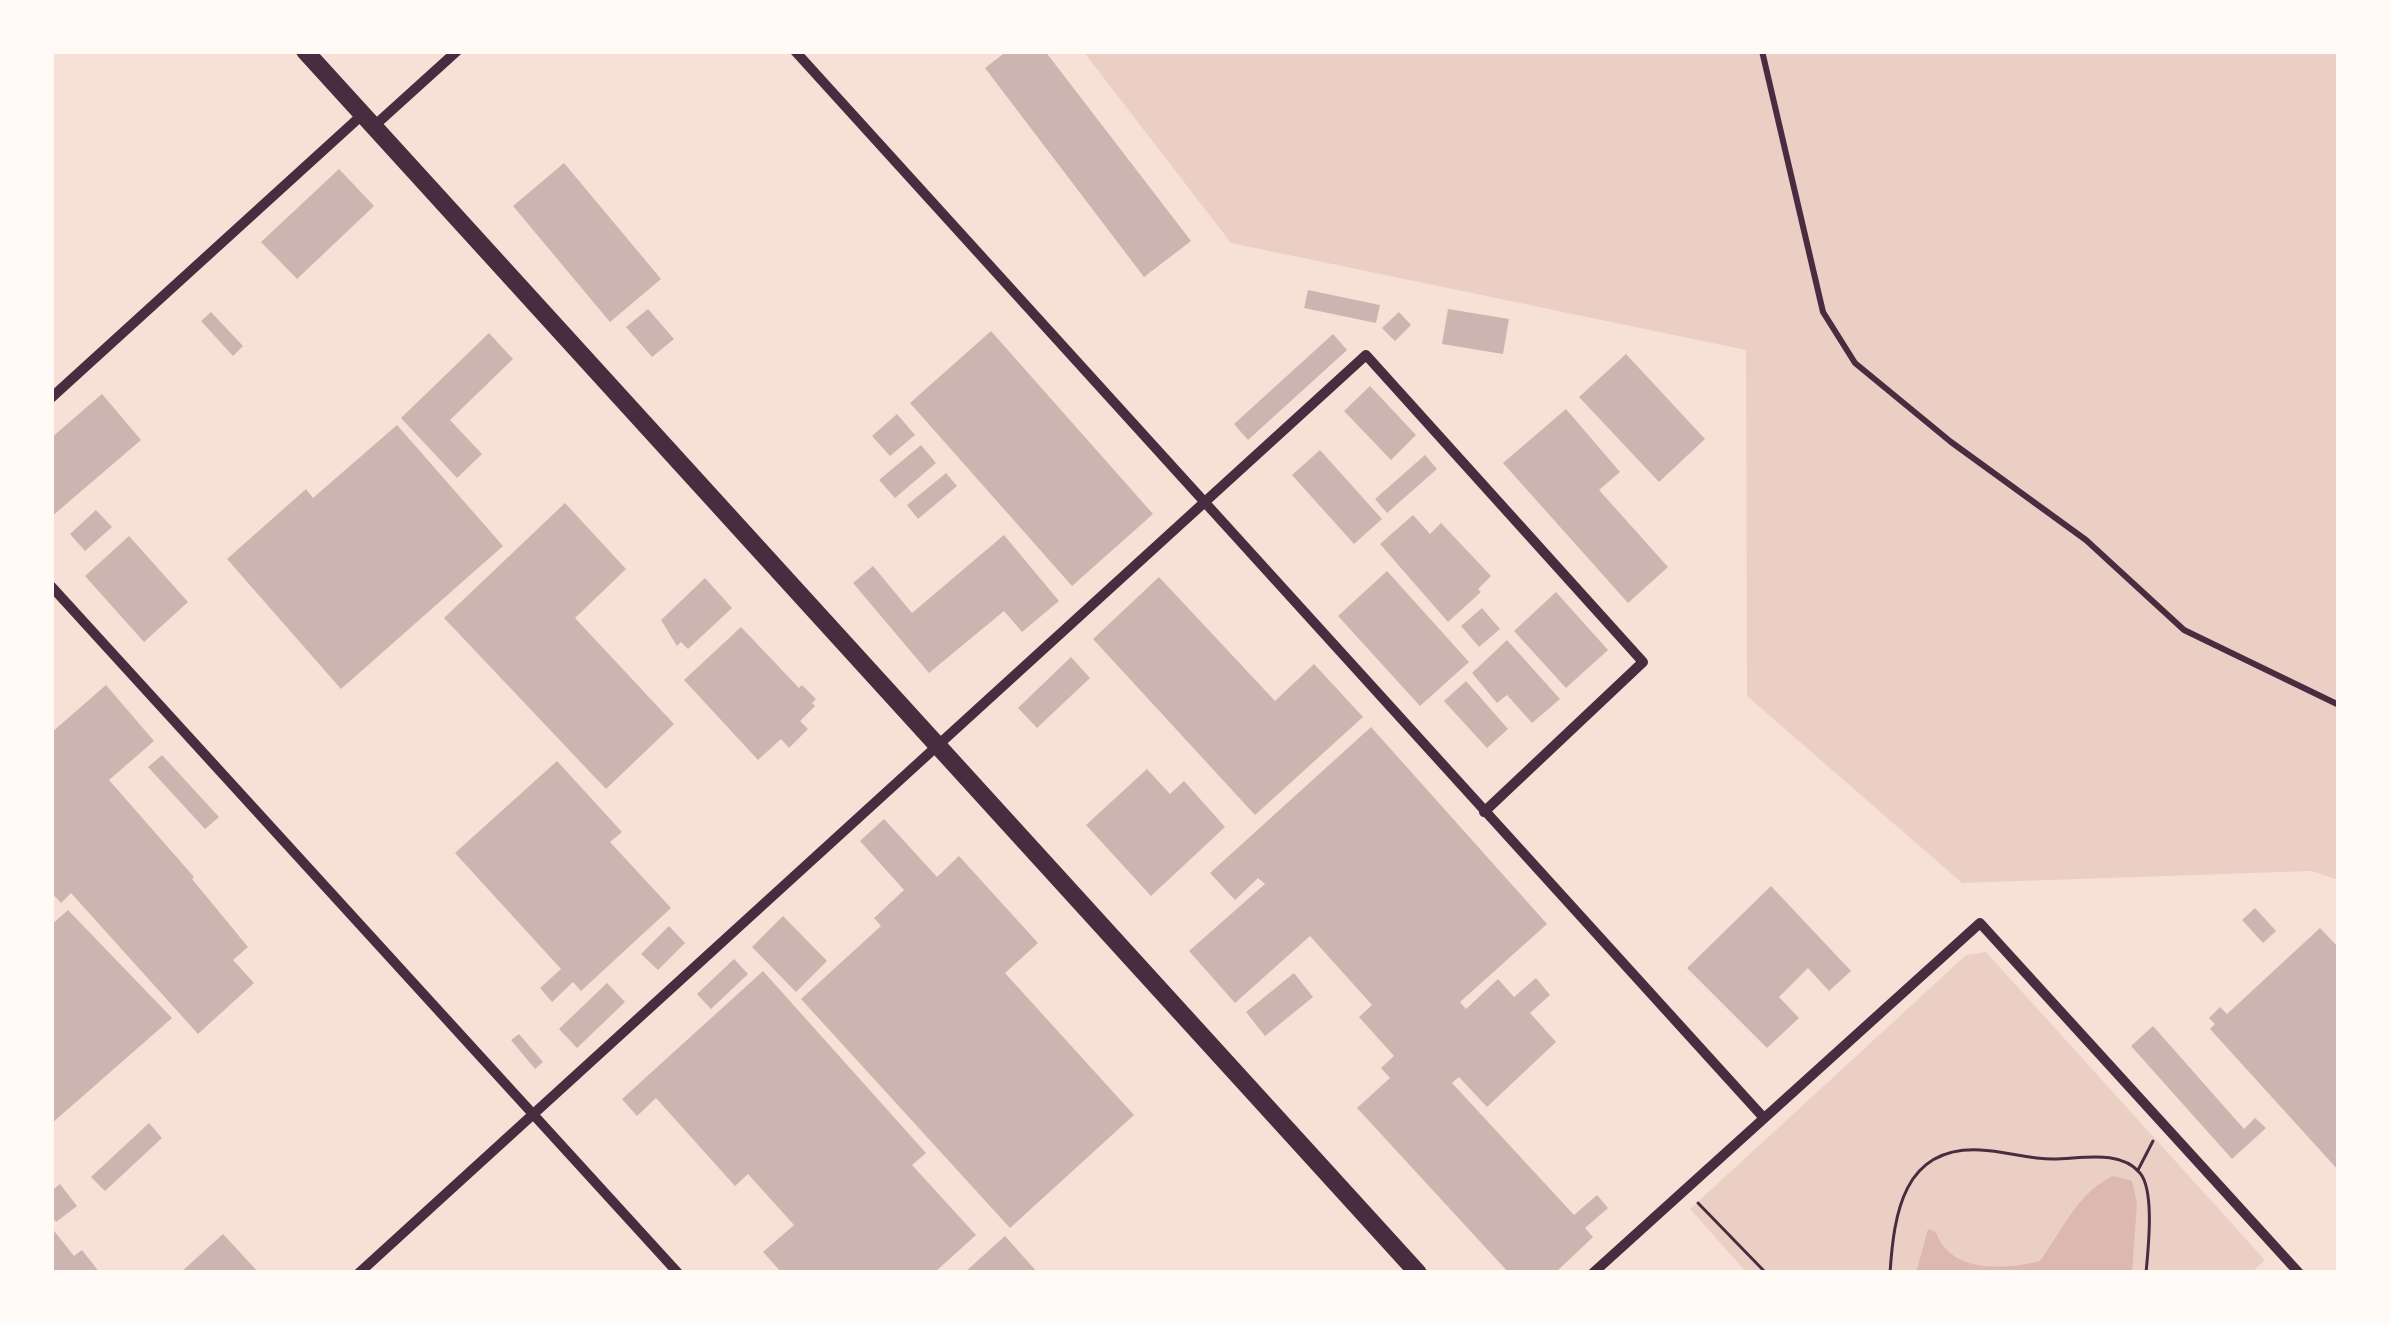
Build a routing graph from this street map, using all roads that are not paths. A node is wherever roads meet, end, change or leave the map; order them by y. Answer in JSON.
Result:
{"nodes":[{"id":1,"x":305,"y":51,"type":"edge"},
{"id":2,"x":457,"y":51,"type":"edge"},
{"id":3,"x":795,"y":51,"type":"edge"},
{"id":4,"x":1762,"y":51,"type":"edge"},
{"id":5,"x":368,"y":121,"type":"junction"},
{"id":6,"x":51,"y":398,"type":"edge"},
{"id":7,"x":1204,"y":502,"type":"junction"},
{"id":8,"x":51,"y":586,"type":"edge"},
{"id":9,"x":2339,"y":705,"type":"edge"},
{"id":10,"x":938,"y":748,"type":"junction"},
{"id":11,"x":1484,"y":812,"type":"junction"},
{"id":12,"x":534,"y":1116,"type":"junction"},
{"id":13,"x":1763,"y":1117,"type":"junction"},
{"id":14,"x":359,"y":1273,"type":"edge"},
{"id":15,"x":678,"y":1273,"type":"edge"},
{"id":16,"x":1418,"y":1273,"type":"edge"},
{"id":17,"x":1593,"y":1273,"type":"edge"},
{"id":18,"x":2299,"y":1273,"type":"edge"}],
"edges":[{"from":1,"to":5,"type":"main road"},
{"from":2,"to":5,"type":"street"},
{"from":3,"to":7,"type":"street"},
{"from":4,"to":9,"type":"lane"},
{"from":5,"to":6,"type":"street"},
{"from":5,"to":10,"type":"main road"},
{"from":7,"to":10,"type":"street"},
{"from":7,"to":11,"type":"street"},
{"from":7,"to":11,"type":"street"},
{"from":8,"to":12,"type":"street"},
{"from":10,"to":12,"type":"street"},
{"from":10,"to":16,"type":"main road"},
{"from":11,"to":13,"type":"street"},
{"from":12,"to":14,"type":"street"},
{"from":12,"to":15,"type":"street"},
{"from":13,"to":17,"type":"street"},
{"from":13,"to":18,"type":"street"}]}
